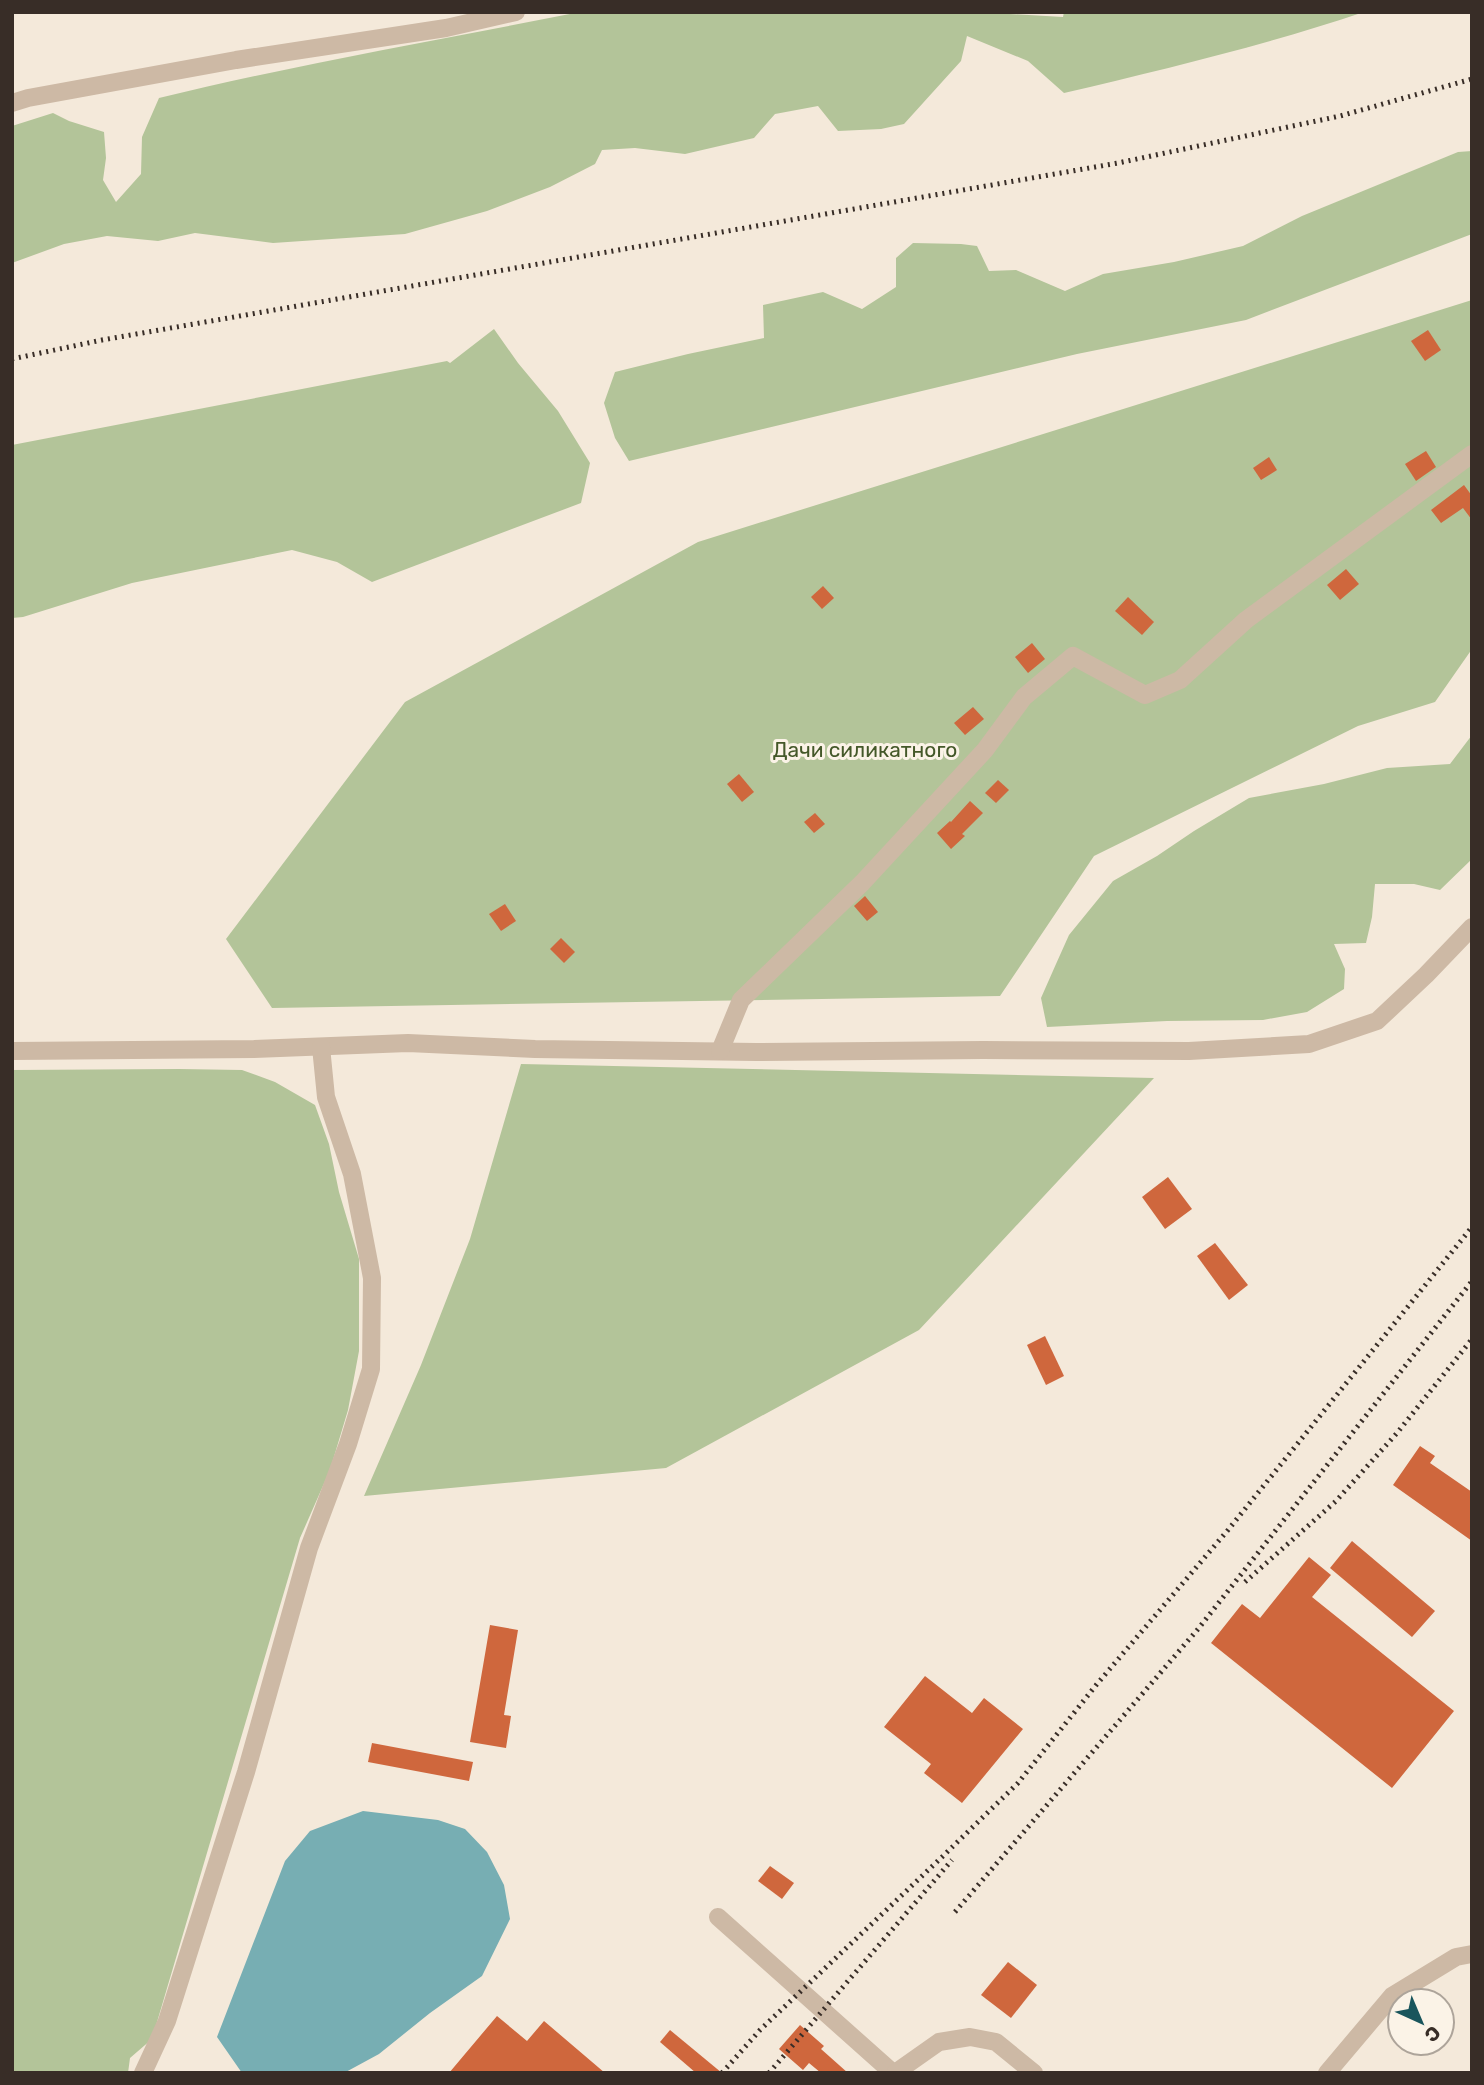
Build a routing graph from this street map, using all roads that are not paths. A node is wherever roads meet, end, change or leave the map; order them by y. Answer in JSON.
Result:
{"nodes":[{"id":1,"x":516,"y":12,"type":"edge"},
{"id":2,"x":12,"y":103,"type":"edge"},
{"id":3,"x":1472,"y":454,"type":"edge"},
{"id":4,"x":1472,"y":926,"type":"edge"},
{"id":5,"x":321,"y":1047,"type":"junction"},
{"id":6,"x":12,"y":1051,"type":"edge"},
{"id":7,"x":720,"y":1051,"type":"junction"},
{"id":8,"x":718,"y":1917,"type":"dead end"},
{"id":9,"x":1472,"y":1955,"type":"edge"},
{"id":10,"x":143,"y":2073,"type":"edge"},
{"id":11,"x":894,"y":2073,"type":"edge"},
{"id":12,"x":1034,"y":2073,"type":"edge"},
{"id":13,"x":1328,"y":2073,"type":"edge"}],
"edges":[{"from":1,"to":2,"type":"street"},
{"from":3,"to":7,"type":"street"},
{"from":4,"to":7,"type":"street"},
{"from":5,"to":6,"type":"street"},
{"from":5,"to":7,"type":"street"},
{"from":5,"to":10,"type":"street"},
{"from":8,"to":11,"type":"street"},
{"from":9,"to":13,"type":"street"},
{"from":11,"to":12,"type":"street"}]}
